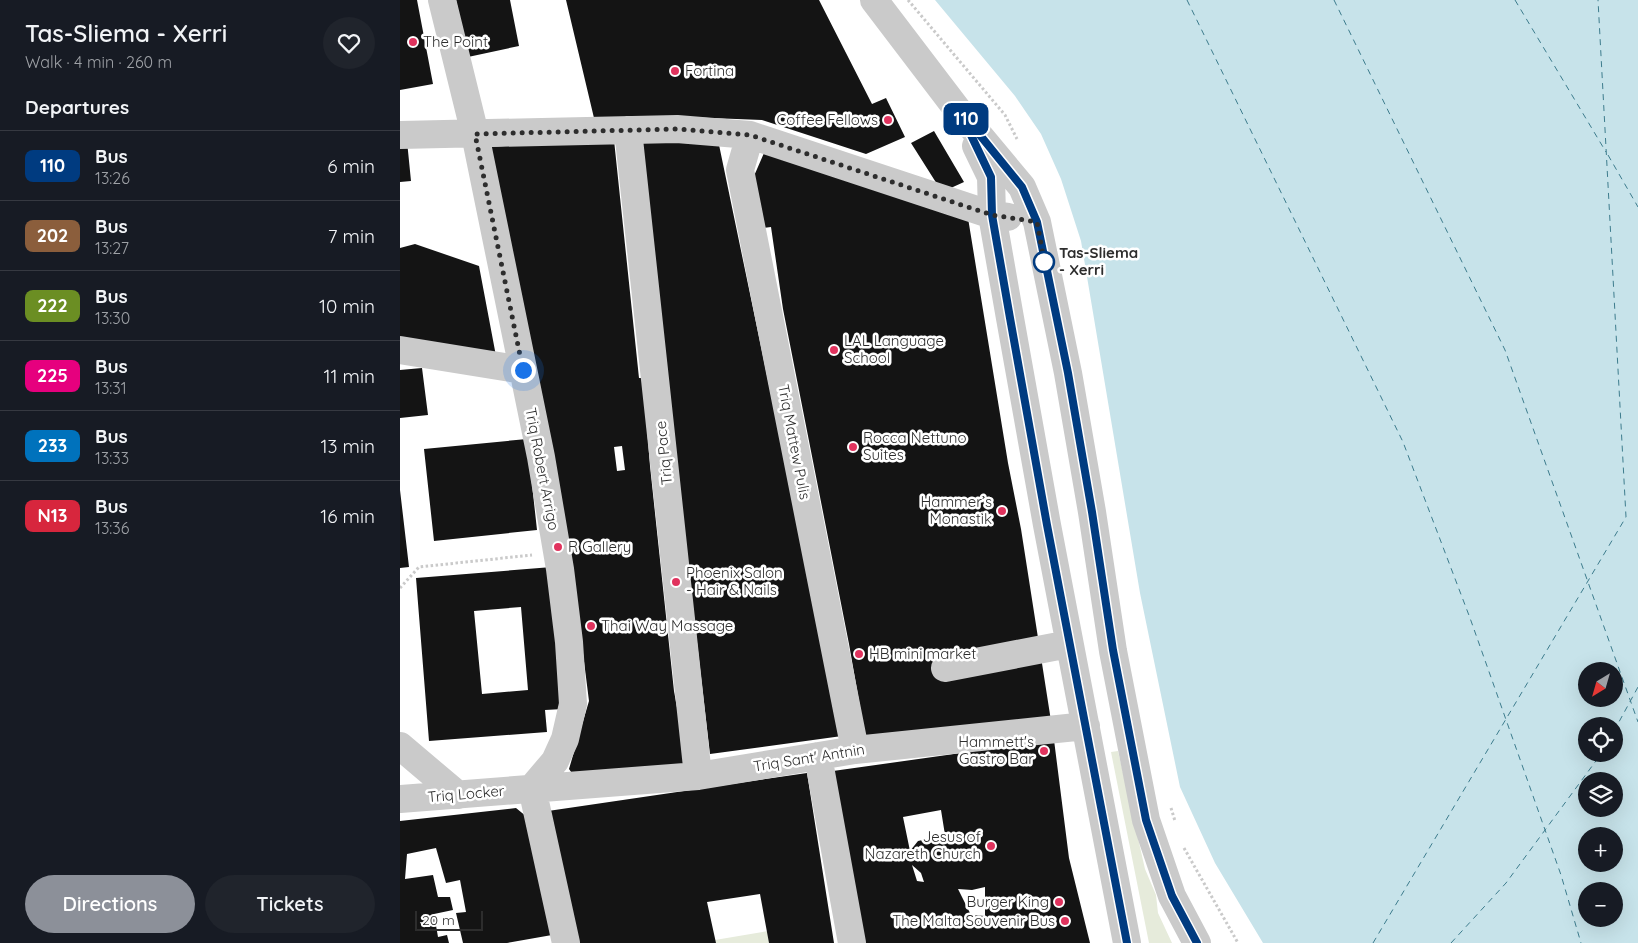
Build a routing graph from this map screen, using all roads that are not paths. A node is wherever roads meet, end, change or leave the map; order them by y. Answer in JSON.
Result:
{"nodes":[{"id":1,"x":442,"y":0,"type":"edge"},
{"id":2,"x":874,"y":0,"type":"edge"},
{"id":3,"x":958,"y":108,"type":"junction"},
{"id":4,"x":628,"y":130,"type":"junction"},
{"id":5,"x":475,"y":134,"type":"junction"},
{"id":6,"x":400,"y":135,"type":"edge"},
{"id":7,"x":750,"y":135,"type":"junction"},
{"id":8,"x":992,"y":215,"type":"junction"},
{"id":9,"x":1037,"y":222,"type":"junction"},
{"id":10,"x":400,"y":350,"type":"edge"},
{"id":11,"x":523,"y":370,"type":"junction"},
{"id":12,"x":1069,"y":644,"type":"junction"},
{"id":13,"x":946,"y":668,"type":"dead end"},
{"id":14,"x":1086,"y":726,"type":"junction"},
{"id":15,"x":400,"y":746,"type":"edge"},
{"id":16,"x":855,"y":750,"type":"junction"},
{"id":17,"x":818,"y":756,"type":"junction"},
{"id":18,"x":698,"y":776,"type":"junction"},
{"id":19,"x":532,"y":788,"type":"junction"},
{"id":20,"x":458,"y":795,"type":"junction"},
{"id":21,"x":400,"y":799,"type":"edge"},
{"id":22,"x":566,"y":943,"type":"edge"},
{"id":23,"x":852,"y":943,"type":"edge"},
{"id":24,"x":1127,"y":943,"type":"edge"},
{"id":25,"x":1197,"y":943,"type":"edge"}],
"edges":[{"from":1,"to":5,"type":"street","name":"Triq Robert Arrigo"},
{"from":2,"to":3,"type":"street"},
{"from":3,"to":8,"type":"street"},
{"from":3,"to":9,"type":"street"},
{"from":4,"to":5,"type":"street"},
{"from":4,"to":7,"type":"street"},
{"from":4,"to":18,"type":"street","name":"Triq Pace"},
{"from":5,"to":6,"type":"street"},
{"from":5,"to":11,"type":"street","name":"Triq Robert Arrigo"},
{"from":7,"to":8,"type":"street"},
{"from":7,"to":16,"type":"street","name":"Triq Mattew Pulis"},
{"from":8,"to":9,"type":"street"},
{"from":8,"to":12,"type":"street"},
{"from":9,"to":25,"type":"street"},
{"from":10,"to":11,"type":"street"},
{"from":11,"to":19,"type":"street","name":"Triq Robert Arrigo"},
{"from":12,"to":13,"type":"street"},
{"from":12,"to":14,"type":"street"},
{"from":14,"to":16,"type":"street","name":"Triq Sant' Antnin"},
{"from":14,"to":24,"type":"street"},
{"from":15,"to":20,"type":"street"},
{"from":16,"to":17,"type":"street","name":"Triq Sant' Antnin"},
{"from":17,"to":18,"type":"street","name":"Triq Sant' Antnin"},
{"from":17,"to":23,"type":"street"},
{"from":18,"to":19,"type":"street","name":"Triq Sant' Antnin"},
{"from":19,"to":20,"type":"street","name":"Triq Locker"},
{"from":19,"to":22,"type":"street"},
{"from":20,"to":21,"type":"street","name":"Triq Locker"}]}
